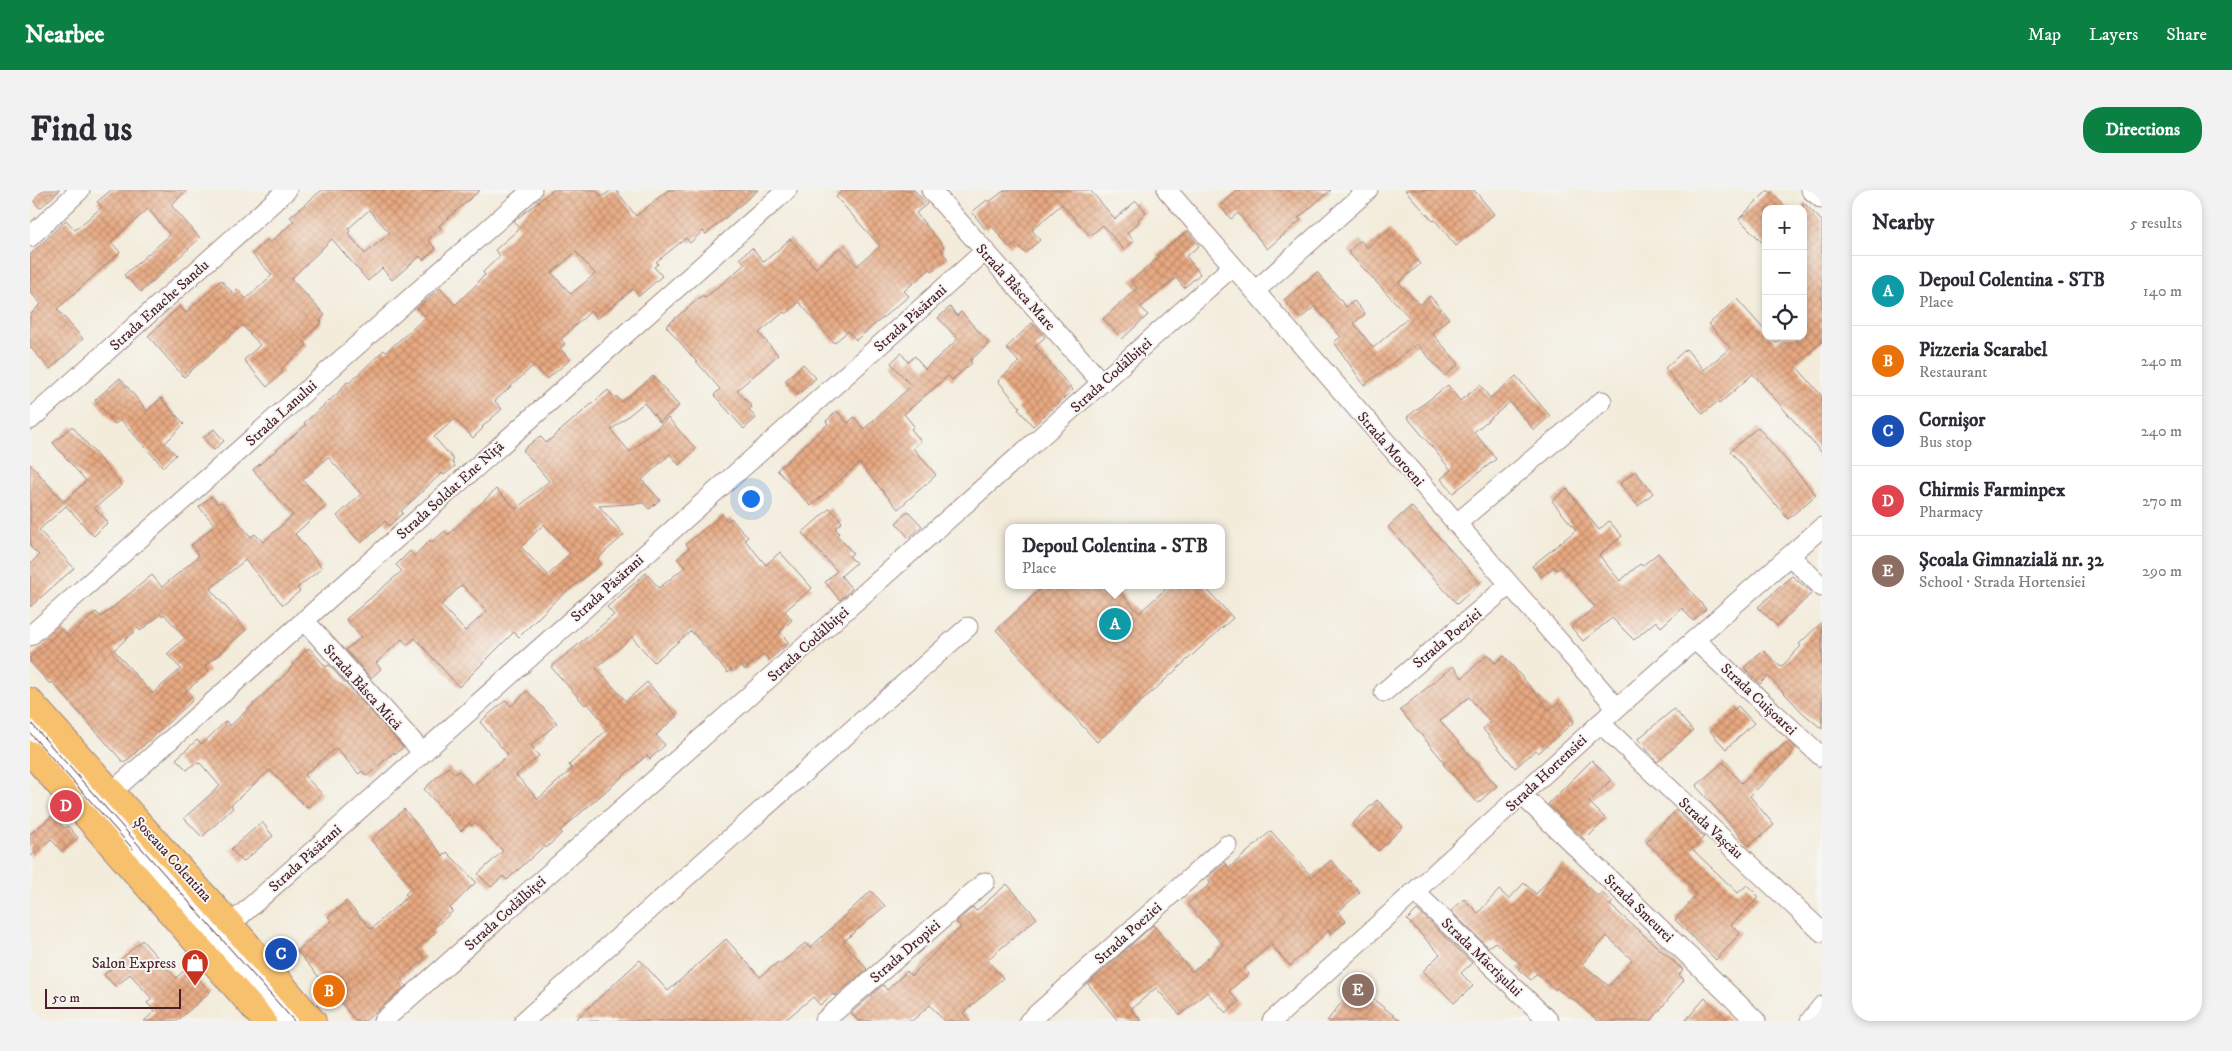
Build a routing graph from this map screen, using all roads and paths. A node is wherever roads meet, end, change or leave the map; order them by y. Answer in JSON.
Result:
{"nodes":[{"id":1,"x":80,"y":190,"type":"edge"},
{"id":2,"x":287,"y":190,"type":"edge"},
{"id":3,"x":532,"y":190,"type":"edge"},
{"id":4,"x":787,"y":190,"type":"edge"},
{"id":5,"x":931,"y":190,"type":"edge"},
{"id":6,"x":1167,"y":190,"type":"edge"},
{"id":7,"x":1368,"y":190,"type":"edge"},
{"id":8,"x":1811,"y":190,"type":"edge"},
{"id":9,"x":1822,"y":199,"type":"edge"},
{"id":10,"x":30,"y":237,"type":"edge"},
{"id":11,"x":984,"y":252,"type":"junction"},
{"id":12,"x":1233,"y":266,"type":"junction"},
{"id":13,"x":1255,"y":291,"type":"junction"},
{"id":14,"x":1102,"y":383,"type":"junction"},
{"id":15,"x":1602,"y":401,"type":"dead end"},
{"id":16,"x":30,"y":420,"type":"edge"},
{"id":17,"x":1456,"y":524,"type":"junction"},
{"id":18,"x":1822,"y":527,"type":"edge"},
{"id":19,"x":1790,"y":556,"type":"junction"},
{"id":20,"x":1509,"y":585,"type":"junction"},
{"id":21,"x":1822,"y":587,"type":"edge"},
{"id":22,"x":304,"y":620,"type":"junction"},
{"id":23,"x":968,"y":627,"type":"dead end"},
{"id":24,"x":30,"y":636,"type":"edge"},
{"id":25,"x":1695,"y":640,"type":"junction"},
{"id":26,"x":1384,"y":692,"type":"dead end"},
{"id":27,"x":30,"y":700,"type":"edge"},
{"id":28,"x":1617,"y":708,"type":"junction"},
{"id":29,"x":1600,"y":723,"type":"junction"},
{"id":30,"x":30,"y":728,"type":"edge"},
{"id":31,"x":30,"y":753,"type":"edge"},
{"id":32,"x":423,"y":753,"type":"junction"},
{"id":33,"x":1822,"y":757,"type":"edge"},
{"id":34,"x":112,"y":791,"type":"junction"},
{"id":35,"x":1522,"y":795,"type":"junction"},
{"id":36,"x":1227,"y":845,"type":"dead end"},
{"id":37,"x":985,"y":882,"type":"dead end"},
{"id":38,"x":1415,"y":892,"type":"junction"},
{"id":39,"x":231,"y":924,"type":"junction"},
{"id":40,"x":1822,"y":932,"type":"edge"},
{"id":41,"x":1822,"y":1006,"type":"edge"},
{"id":42,"x":264,"y":1021,"type":"edge"},
{"id":43,"x":288,"y":1021,"type":"edge"},
{"id":44,"x":314,"y":1021,"type":"edge"},
{"id":45,"x":383,"y":1021,"type":"edge"},
{"id":46,"x":524,"y":1021,"type":"edge"},
{"id":47,"x":824,"y":1021,"type":"edge"},
{"id":48,"x":1029,"y":1021,"type":"edge"},
{"id":49,"x":1272,"y":1021,"type":"edge"},
{"id":50,"x":1549,"y":1021,"type":"edge"},
{"id":51,"x":1756,"y":1021,"type":"edge"},
{"id":52,"x":1810,"y":1021,"type":"edge"}],
"edges":[{"from":1,"to":10,"type":"street"},
{"from":2,"to":16,"type":"street","name":"Strada Enache Sandu"},
{"from":3,"to":24,"type":"street","name":"Strada Lanului"},
{"from":4,"to":22,"type":"street","name":"Strada Soldat Ene Niță"},
{"from":5,"to":11,"type":"street","name":"Strada Bâsca Mare"},
{"from":6,"to":12,"type":"street","name":"Strada Moroeni"},
{"from":7,"to":13,"type":"street"},
{"from":8,"to":9,"type":"street"},
{"from":11,"to":14,"type":"street","name":"Strada Bâsca Mare"},
{"from":11,"to":32,"type":"street","name":"Strada Păsărani"},
{"from":12,"to":13,"type":"street","name":"Strada Moroeni"},
{"from":12,"to":14,"type":"street","name":"Strada Codălbiței"},
{"from":13,"to":17,"type":"street","name":"Strada Moroeni"},
{"from":14,"to":45,"type":"street","name":"Strada Codălbiței"},
{"from":15,"to":17,"type":"street"},
{"from":17,"to":20,"type":"street","name":"Strada Moroeni"},
{"from":18,"to":19,"type":"street","name":"Strada Hortensiei"},
{"from":19,"to":21,"type":"street"},
{"from":19,"to":25,"type":"street","name":"Strada Hortensiei"},
{"from":20,"to":26,"type":"street","name":"Strada Poeziei"},
{"from":20,"to":28,"type":"street","name":"Strada Moroeni"},
{"from":22,"to":32,"type":"street","name":"Strada Bâsca Mică"},
{"from":22,"to":34,"type":"street","name":"Strada Soldat Ene Niță"},
{"from":23,"to":46,"type":"street"},
{"from":25,"to":28,"type":"street","name":"Strada Hortensiei"},
{"from":25,"to":33,"type":"street","name":"Strada Cuișoarei"},
{"from":27,"to":34,"type":"main road","name":"Șoseaua Colentina"},
{"from":28,"to":29,"type":"street","name":"Strada Hortensiei"},
{"from":29,"to":35,"type":"street","name":"Strada Hortensiei"},
{"from":29,"to":40,"type":"street","name":"Strada Vașcău"},
{"from":30,"to":43,"type":"street"},
{"from":31,"to":42,"type":"main road"},
{"from":32,"to":39,"type":"street","name":"Strada Păsărani"},
{"from":34,"to":39,"type":"main road","name":"Șoseaua Colentina"},
{"from":35,"to":38,"type":"street","name":"Strada Hortensiei"},
{"from":35,"to":51,"type":"street","name":"Strada Smeurei"},
{"from":36,"to":48,"type":"street","name":"Strada Poeziei"},
{"from":37,"to":47,"type":"street","name":"Strada Dropiei"},
{"from":38,"to":49,"type":"street","name":"Strada Hortensiei"},
{"from":38,"to":50,"type":"street","name":"Strada Măcrișului"},
{"from":39,"to":44,"type":"main road","name":"Șoseaua Colentina"},
{"from":41,"to":52,"type":"street"}]}
